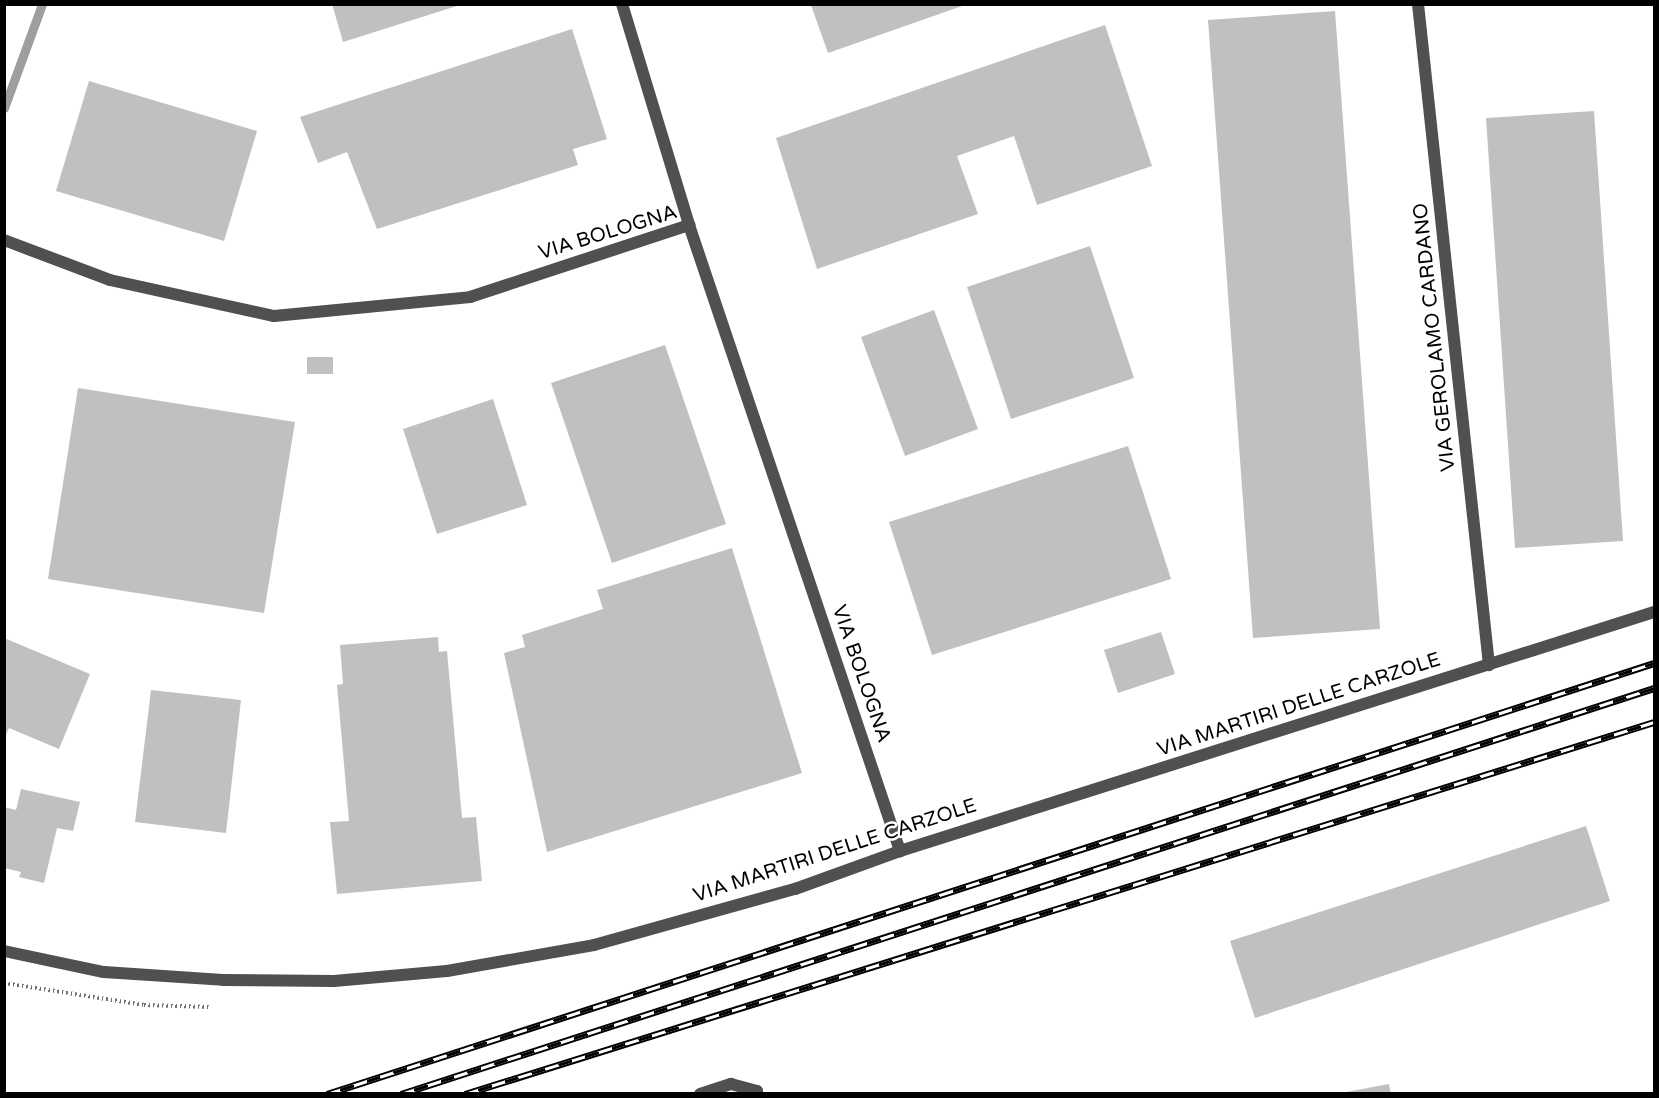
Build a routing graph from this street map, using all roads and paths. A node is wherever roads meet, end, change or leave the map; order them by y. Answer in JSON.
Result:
{"nodes":[{"id":1,"x":622,"y":4,"type":"edge"},
{"id":2,"x":1418,"y":4,"type":"edge"},
{"id":3,"x":689,"y":225,"type":"junction"},
{"id":4,"x":4,"y":240,"type":"edge"},
{"id":5,"x":1654,"y":612,"type":"edge"},
{"id":6,"x":1490,"y":665,"type":"junction"},
{"id":7,"x":900,"y":851,"type":"junction"},
{"id":8,"x":4,"y":951,"type":"edge"},
{"id":9,"x":4,"y":983,"type":"edge"},
{"id":10,"x":209,"y":1007,"type":"dead end"},
{"id":11,"x":757,"y":1092,"type":"edge"},
{"id":12,"x":700,"y":1094,"type":"edge"}],
"edges":[{"from":1,"to":3,"type":"street"},
{"from":2,"to":6,"type":"street","name":"VIA GEROLAMO CARDANO"},
{"from":3,"to":4,"type":"street","name":"VIA BOLOGNA"},
{"from":3,"to":7,"type":"street","name":"VIA BOLOGNA"},
{"from":5,"to":6,"type":"street","name":"VIA MARTIRI DELLE CARZOLE"},
{"from":6,"to":7,"type":"street","name":"VIA MARTIRI DELLE CARZOLE"},
{"from":7,"to":8,"type":"street","name":"VIA MARTIRI DELLE CARZOLE"},
{"from":9,"to":10,"type":"path"},
{"from":11,"to":12,"type":"street"}]}
